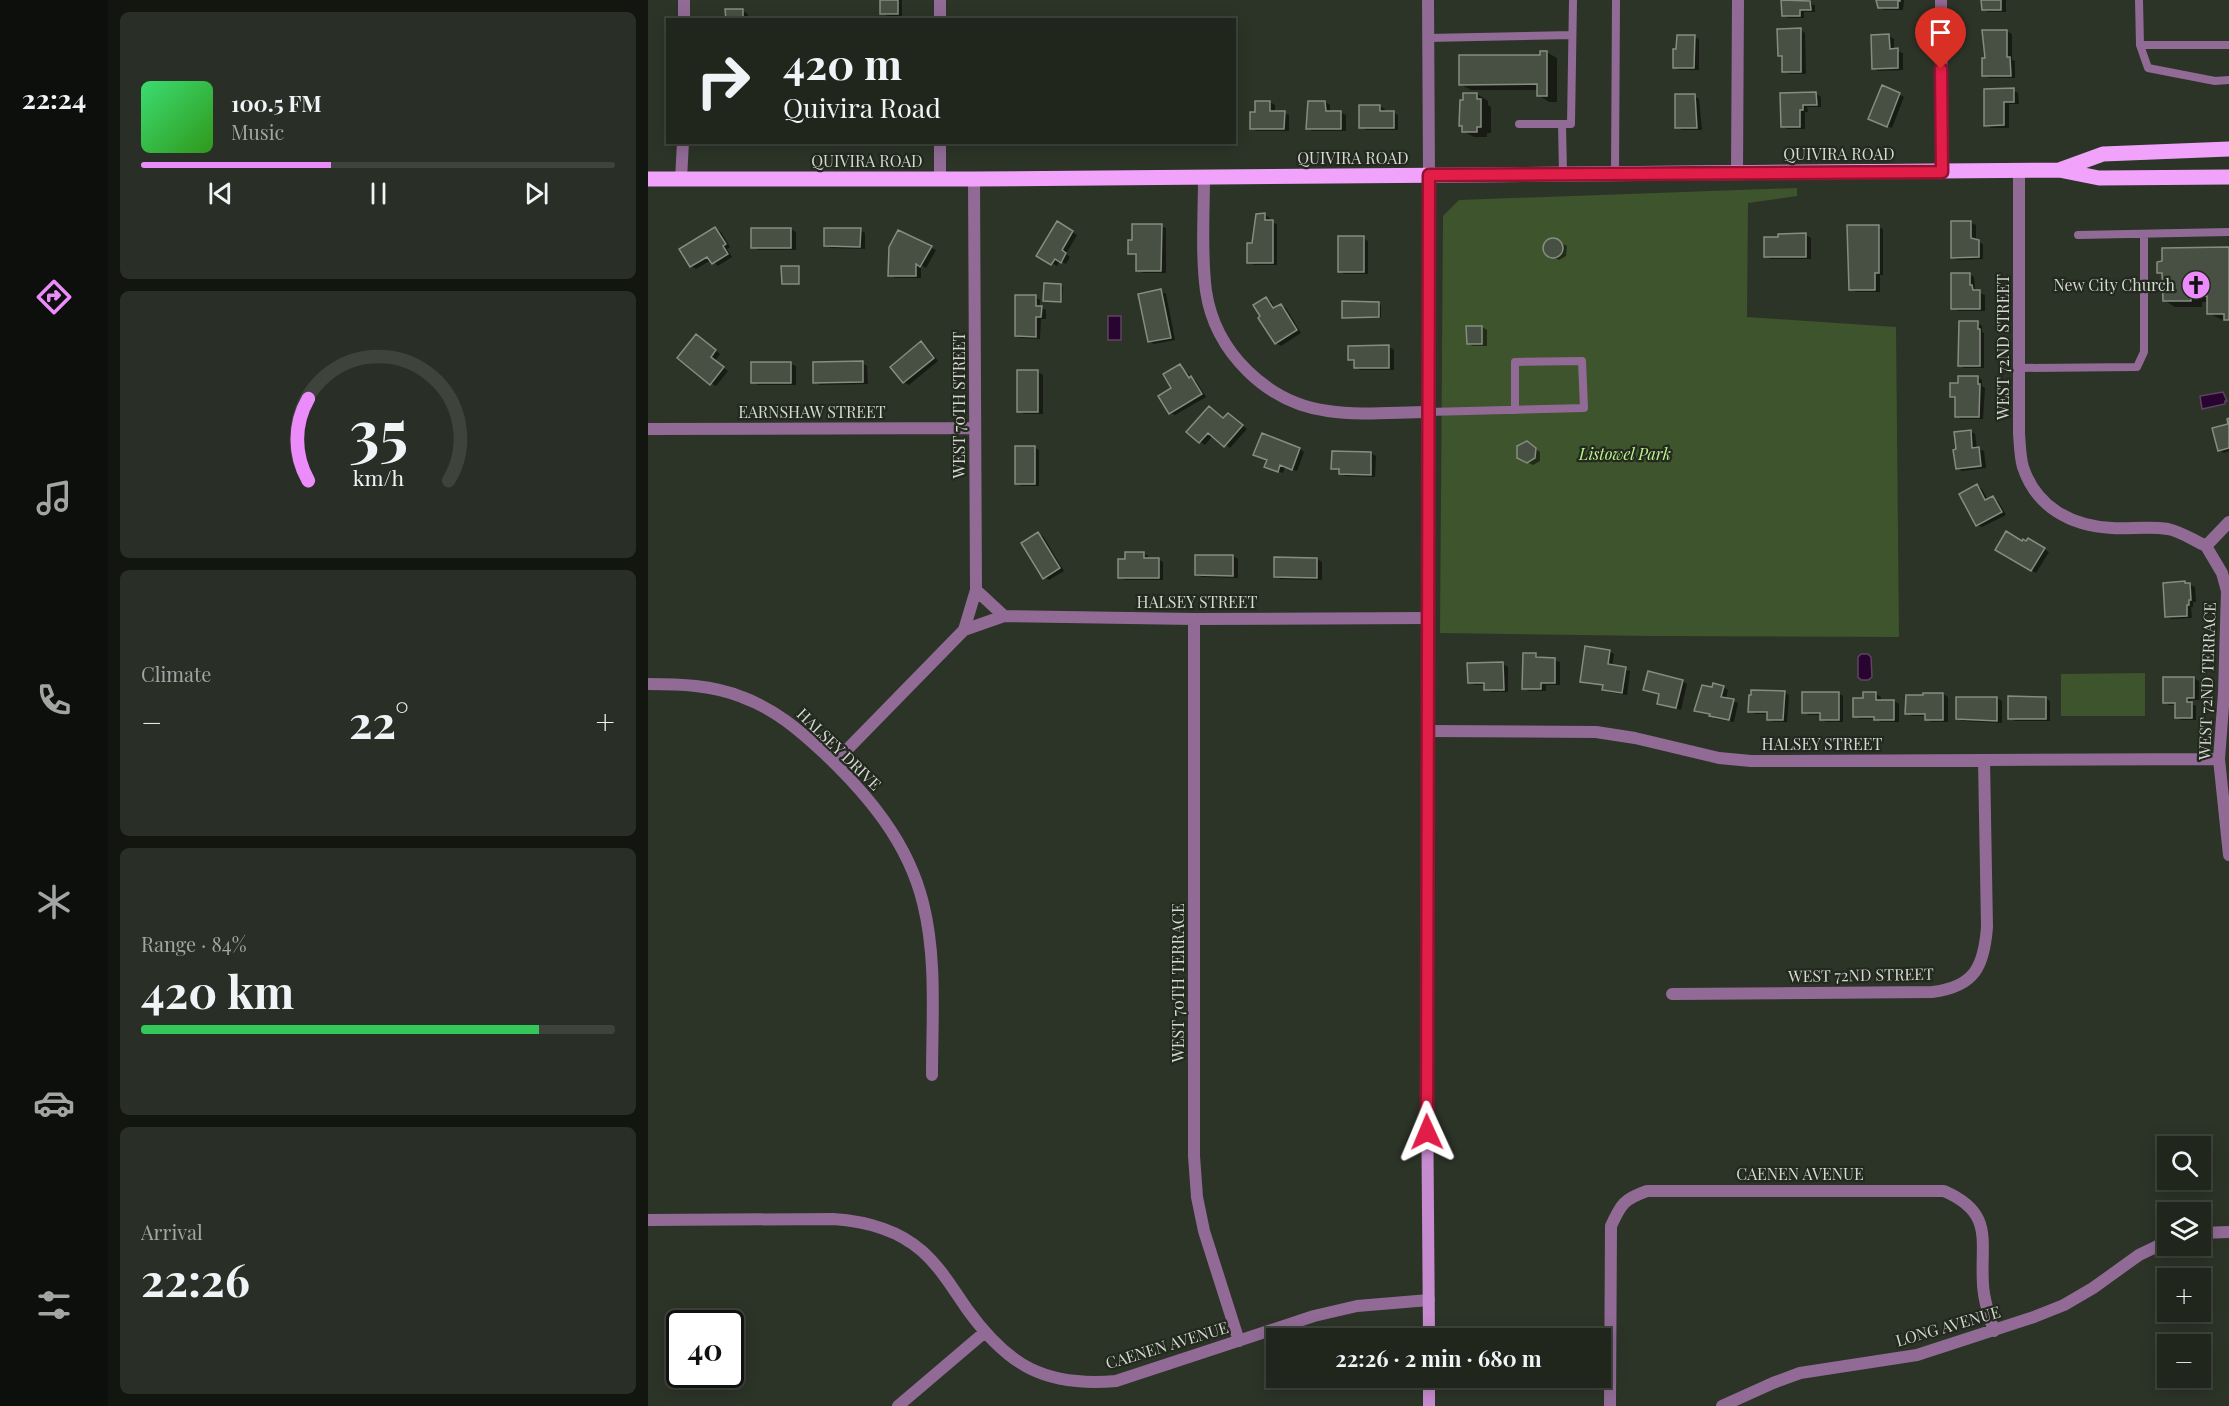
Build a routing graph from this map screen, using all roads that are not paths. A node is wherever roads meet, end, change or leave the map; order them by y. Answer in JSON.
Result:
{"nodes":[{"id":1,"x":684,"y":0,"type":"edge"},
{"id":2,"x":940,"y":0,"type":"edge"},
{"id":3,"x":1428,"y":0,"type":"edge"},
{"id":4,"x":1573,"y":0,"type":"edge"},
{"id":5,"x":1616,"y":0,"type":"edge"},
{"id":6,"x":1738,"y":0,"type":"edge"},
{"id":7,"x":1941,"y":0,"type":"edge"},
{"id":8,"x":2139,"y":0,"type":"edge"},
{"id":9,"x":684,"y":18,"type":"edge"},
{"id":10,"x":940,"y":18,"type":"edge"},
{"id":11,"x":1572,"y":35,"type":"junction"},
{"id":12,"x":1428,"y":38,"type":"junction"},
{"id":13,"x":2140,"y":45,"type":"junction"},
{"id":14,"x":2229,"y":45,"type":"edge"},
{"id":15,"x":2229,"y":80,"type":"edge"},
{"id":16,"x":1519,"y":124,"type":"dead end"},
{"id":17,"x":1562,"y":124,"type":"junction"},
{"id":18,"x":683,"y":144,"type":"edge"},
{"id":19,"x":940,"y":144,"type":"edge"},
{"id":20,"x":2229,"y":149,"type":"edge"},
{"id":21,"x":2059,"y":170,"type":"junction"},
{"id":22,"x":2019,"y":171,"type":"junction"},
{"id":23,"x":1737,"y":172,"type":"junction"},
{"id":24,"x":1942,"y":172,"type":"junction"},
{"id":25,"x":1615,"y":173,"type":"junction"},
{"id":26,"x":1563,"y":174,"type":"junction"},
{"id":27,"x":1429,"y":175,"type":"junction"},
{"id":28,"x":1204,"y":177,"type":"junction"},
{"id":29,"x":2229,"y":177,"type":"edge"},
{"id":30,"x":648,"y":179,"type":"edge"},
{"id":31,"x":681,"y":179,"type":"junction"},
{"id":32,"x":940,"y":179,"type":"junction"},
{"id":33,"x":974,"y":179,"type":"junction"},
{"id":34,"x":2229,"y":232,"type":"edge"},
{"id":35,"x":2144,"y":234,"type":"junction"},
{"id":36,"x":2078,"y":235,"type":"dead end"},
{"id":37,"x":2019,"y":368,"type":"junction"},
{"id":38,"x":1515,"y":410,"type":"junction"},
{"id":39,"x":1428,"y":412,"type":"junction"},
{"id":40,"x":975,"y":428,"type":"junction"},
{"id":41,"x":648,"y":429,"type":"edge"},
{"id":42,"x":2229,"y":522,"type":"edge"},
{"id":43,"x":2206,"y":546,"type":"junction"},
{"id":44,"x":976,"y":590,"type":"junction"},
{"id":45,"x":1004,"y":616,"type":"junction"},
{"id":46,"x":1429,"y":618,"type":"junction"},
{"id":47,"x":1194,"y":620,"type":"junction"},
{"id":48,"x":964,"y":630,"type":"junction"},
{"id":49,"x":648,"y":684,"type":"edge"},
{"id":50,"x":1429,"y":731,"type":"junction"},
{"id":51,"x":2219,"y":759,"type":"junction"},
{"id":52,"x":1984,"y":760,"type":"junction"},
{"id":53,"x":834,"y":763,"type":"junction"},
{"id":54,"x":2229,"y":855,"type":"edge"},
{"id":55,"x":1672,"y":993,"type":"dead end"},
{"id":56,"x":932,"y":1075,"type":"dead end"},
{"id":57,"x":648,"y":1220,"type":"edge"},
{"id":58,"x":2229,"y":1232,"type":"edge"},
{"id":59,"x":2211,"y":1233,"type":"edge"},
{"id":60,"x":2157,"y":1246,"type":"edge"},
{"id":61,"x":1429,"y":1300,"type":"junction"},
{"id":62,"x":1429,"y":1328,"type":"edge"},
{"id":63,"x":1994,"y":1331,"type":"junction"},
{"id":64,"x":985,"y":1332,"type":"junction"},
{"id":65,"x":1239,"y":1341,"type":"junction"},
{"id":66,"x":1429,"y":1388,"type":"edge"},
{"id":67,"x":898,"y":1406,"type":"edge"},
{"id":68,"x":1429,"y":1406,"type":"edge"},
{"id":69,"x":1610,"y":1406,"type":"edge"},
{"id":70,"x":1722,"y":1406,"type":"edge"}],
"edges":[{"from":1,"to":9,"type":"street"},
{"from":2,"to":10,"type":"street"},
{"from":3,"to":12,"type":"street"},
{"from":4,"to":11,"type":"lane"},
{"from":5,"to":25,"type":"lane"},
{"from":6,"to":23,"type":"street"},
{"from":7,"to":24,"type":"street"},
{"from":8,"to":13,"type":"lane"},
{"from":11,"to":12,"type":"lane"},
{"from":11,"to":17,"type":"lane"},
{"from":12,"to":27,"type":"street"},
{"from":13,"to":14,"type":"lane"},
{"from":13,"to":15,"type":"lane"},
{"from":16,"to":17,"type":"lane"},
{"from":17,"to":26,"type":"lane"},
{"from":18,"to":31,"type":"street"},
{"from":19,"to":32,"type":"street"},
{"from":20,"to":21,"type":"main road","name":"QUIVIRA ROAD"},
{"from":21,"to":22,"type":"main road","name":"QUIVIRA ROAD"},
{"from":21,"to":29,"type":"main road","name":"QUIVIRA ROAD"},
{"from":22,"to":24,"type":"main road","name":"QUIVIRA ROAD"},
{"from":22,"to":37,"type":"street","name":"WEST 72ND STREET"},
{"from":23,"to":24,"type":"main road","name":"QUIVIRA ROAD"},
{"from":23,"to":25,"type":"main road","name":"QUIVIRA ROAD"},
{"from":25,"to":26,"type":"main road","name":"QUIVIRA ROAD"},
{"from":26,"to":27,"type":"main road","name":"QUIVIRA ROAD"},
{"from":27,"to":28,"type":"main road","name":"QUIVIRA ROAD"},
{"from":27,"to":39,"type":"street"},
{"from":28,"to":33,"type":"main road","name":"QUIVIRA ROAD"},
{"from":28,"to":39,"type":"street"},
{"from":30,"to":31,"type":"main road","name":"QUIVIRA ROAD"},
{"from":31,"to":32,"type":"main road","name":"QUIVIRA ROAD"},
{"from":32,"to":33,"type":"main road","name":"QUIVIRA ROAD"},
{"from":33,"to":40,"type":"street","name":"WEST 70TH STREET"},
{"from":34,"to":35,"type":"lane"},
{"from":35,"to":36,"type":"lane"},
{"from":35,"to":37,"type":"lane"},
{"from":37,"to":43,"type":"street","name":"WEST 72ND STREET"},
{"from":38,"to":38,"type":"lane"},
{"from":38,"to":39,"type":"lane"},
{"from":39,"to":46,"type":"street"},
{"from":40,"to":41,"type":"street","name":"EARNSHAW STREET"},
{"from":40,"to":44,"type":"street","name":"WEST 70TH STREET"},
{"from":42,"to":43,"type":"street"},
{"from":43,"to":51,"type":"street","name":"WEST 72ND TERRACE"},
{"from":44,"to":45,"type":"street"},
{"from":44,"to":48,"type":"street","name":"WEST 70TH STREET"},
{"from":45,"to":47,"type":"street","name":"HALSEY STREET"},
{"from":45,"to":48,"type":"street","name":"WEST 70TH STREET"},
{"from":46,"to":47,"type":"street","name":"HALSEY STREET"},
{"from":46,"to":50,"type":"street"},
{"from":47,"to":65,"type":"street","name":"WEST 70TH TERRACE"},
{"from":48,"to":53,"type":"street","name":"WEST 70TH STREET"},
{"from":49,"to":53,"type":"street","name":"HALSEY DRIVE"},
{"from":50,"to":52,"type":"street","name":"HALSEY STREET"},
{"from":50,"to":61,"type":"street"},
{"from":51,"to":52,"type":"street","name":"HALSEY STREET"},
{"from":51,"to":54,"type":"street","name":"WEST 72ND TERRACE"},
{"from":52,"to":55,"type":"street","name":"WEST 72ND STREET"},
{"from":53,"to":56,"type":"street","name":"HALSEY DRIVE"},
{"from":57,"to":64,"type":"street","name":"CAENEN AVENUE"},
{"from":58,"to":59,"type":"street"},
{"from":60,"to":63,"type":"street","name":"LONG AVENUE"},
{"from":61,"to":62,"type":"street"},
{"from":61,"to":65,"type":"street","name":"CAENEN AVENUE"},
{"from":63,"to":69,"type":"street","name":"CAENEN AVENUE"},
{"from":63,"to":70,"type":"street","name":"LONG AVENUE"},
{"from":64,"to":65,"type":"street","name":"CAENEN AVENUE"},
{"from":64,"to":67,"type":"street"},
{"from":66,"to":68,"type":"street"}]}
